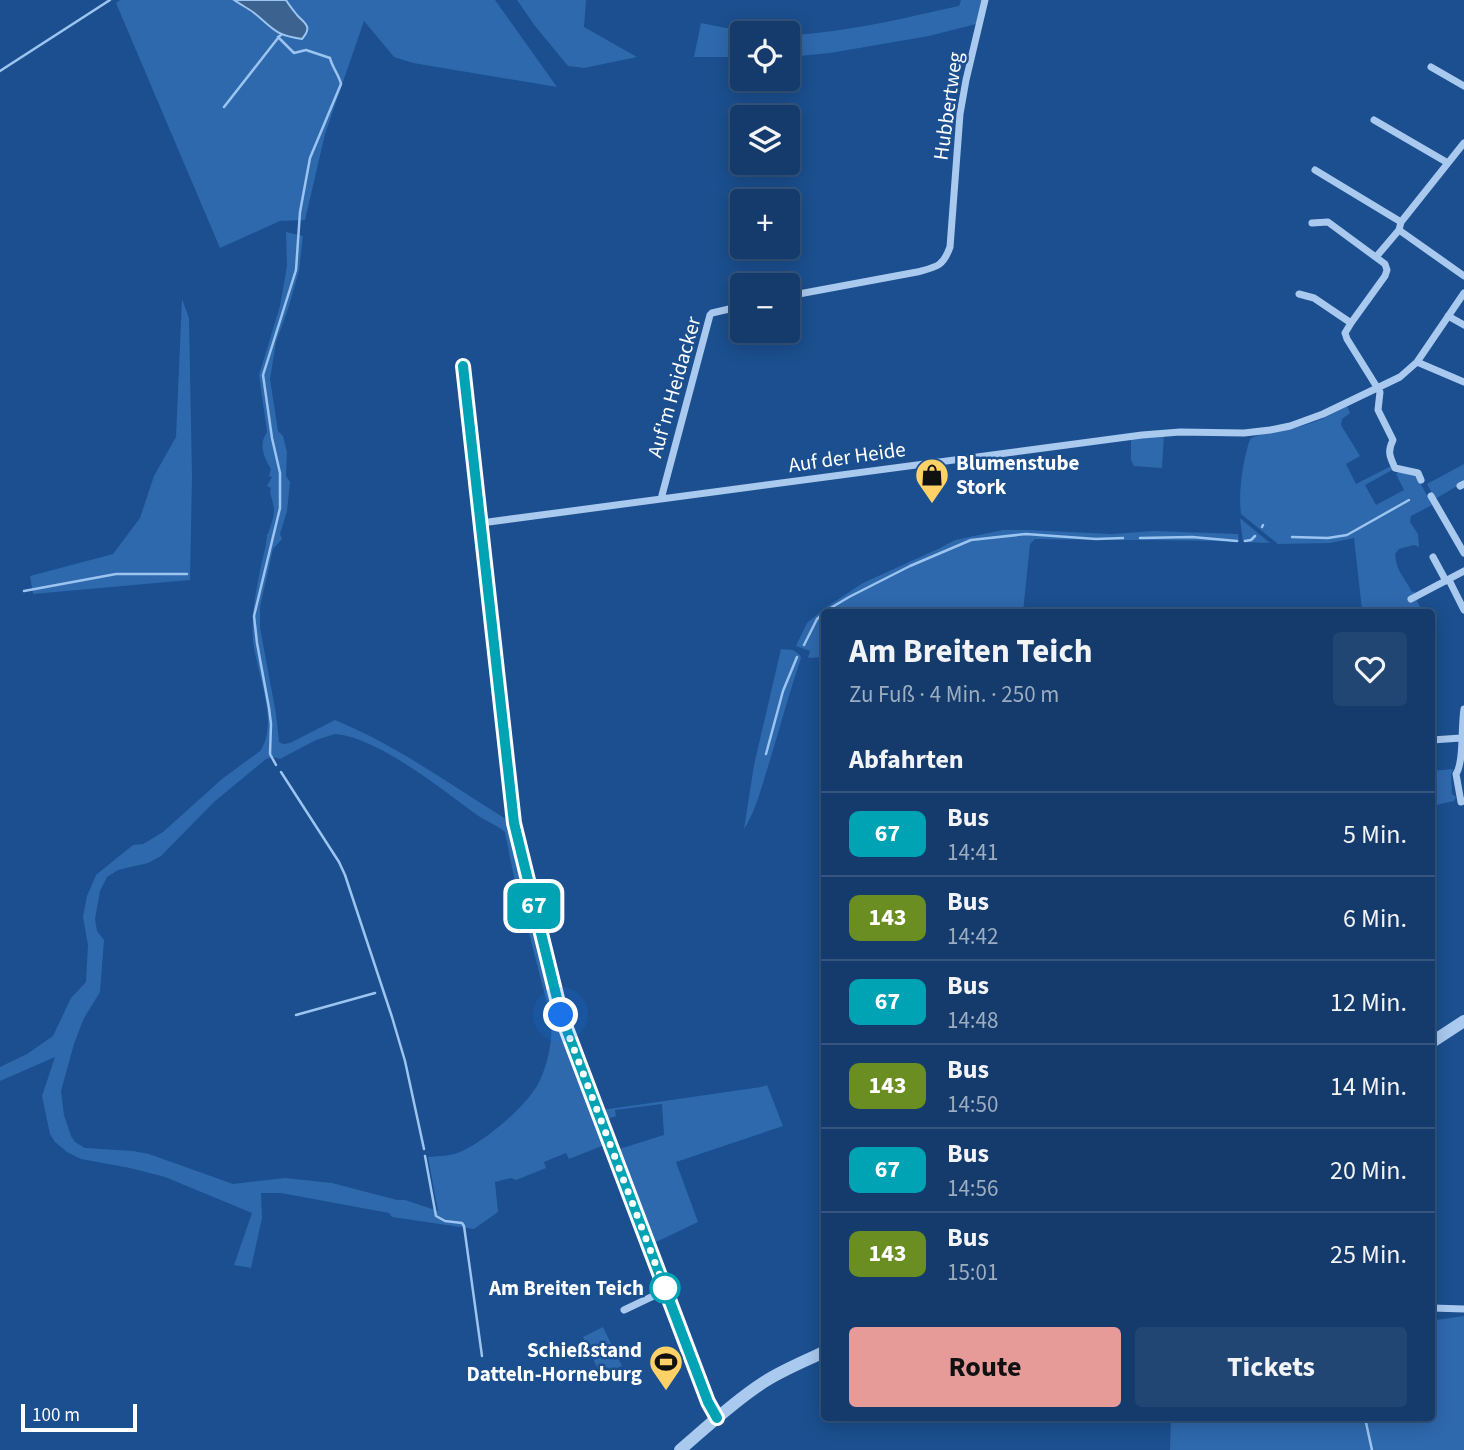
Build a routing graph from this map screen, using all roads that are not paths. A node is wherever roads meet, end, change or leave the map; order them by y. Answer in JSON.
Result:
{"nodes":[{"id":1,"x":985,"y":0,"type":"edge"},
{"id":2,"x":1432,"y":67,"type":"dead end"},
{"id":3,"x":1464,"y":86,"type":"edge"},
{"id":4,"x":1374,"y":120,"type":"dead end"},
{"id":5,"x":1464,"y":143,"type":"edge"},
{"id":6,"x":1448,"y":163,"type":"junction"},
{"id":7,"x":1315,"y":170,"type":"dead end"},
{"id":8,"x":1312,"y":223,"type":"dead end"},
{"id":9,"x":1400,"y":226,"type":"junction"},
{"id":10,"x":1376,"y":257,"type":"junction"},
{"id":11,"x":1464,"y":276,"type":"edge"},
{"id":12,"x":1464,"y":293,"type":"edge"},
{"id":13,"x":800,"y":294,"type":"edge"},
{"id":14,"x":1299,"y":294,"type":"dead end"},
{"id":15,"x":730,"y":309,"type":"edge"},
{"id":16,"x":1448,"y":316,"type":"junction"},
{"id":17,"x":1350,"y":323,"type":"junction"},
{"id":18,"x":1464,"y":326,"type":"edge"},
{"id":19,"x":1417,"y":362,"type":"junction"},
{"id":20,"x":463,"y":366,"type":"dead end"},
{"id":21,"x":1464,"y":382,"type":"edge"},
{"id":22,"x":1377,"y":387,"type":"junction"},
{"id":23,"x":1421,"y":480,"type":"dead end"},
{"id":24,"x":1431,"y":496,"type":"dead end"},
{"id":25,"x":662,"y":499,"type":"junction"},
{"id":26,"x":481,"y":523,"type":"junction"},
{"id":27,"x":1464,"y":553,"type":"edge"},
{"id":28,"x":1433,"y":557,"type":"dead end"},
{"id":29,"x":1464,"y":571,"type":"edge"},
{"id":30,"x":1447,"y":580,"type":"junction"},
{"id":31,"x":1411,"y":599,"type":"dead end"},
{"id":32,"x":1464,"y":610,"type":"edge"},
{"id":33,"x":1464,"y":709,"type":"edge"},
{"id":34,"x":1461,"y":738,"type":"junction"},
{"id":35,"x":1435,"y":740,"type":"edge"},
{"id":36,"x":1464,"y":801,"type":"edge"},
{"id":37,"x":1464,"y":1021,"type":"edge"},
{"id":38,"x":1435,"y":1040,"type":"edge"},
{"id":39,"x":666,"y":1290,"type":"junction"},
{"id":40,"x":1435,"y":1308,"type":"edge"},
{"id":41,"x":1464,"y":1309,"type":"edge"},
{"id":42,"x":624,"y":1310,"type":"dead end"},
{"id":43,"x":821,"y":1354,"type":"edge"},
{"id":44,"x":717,"y":1418,"type":"junction"},
{"id":45,"x":680,"y":1450,"type":"edge"}],
"edges":[{"from":1,"to":13,"type":"street","name":"Hubbertweg"},
{"from":2,"to":3,"type":"street"},
{"from":4,"to":6,"type":"street"},
{"from":5,"to":6,"type":"street"},
{"from":6,"to":9,"type":"street"},
{"from":7,"to":9,"type":"street"},
{"from":8,"to":10,"type":"street"},
{"from":9,"to":10,"type":"street"},
{"from":9,"to":11,"type":"street"},
{"from":10,"to":17,"type":"street"},
{"from":12,"to":16,"type":"street"},
{"from":14,"to":17,"type":"street"},
{"from":15,"to":25,"type":"street","name":"Auf'm Heidacker"},
{"from":16,"to":18,"type":"street"},
{"from":16,"to":19,"type":"street"},
{"from":17,"to":22,"type":"street"},
{"from":19,"to":21,"type":"street"},
{"from":19,"to":22,"type":"street","name":"Auf der Heide"},
{"from":20,"to":26,"type":"street"},
{"from":22,"to":23,"type":"street"},
{"from":22,"to":25,"type":"street","name":"Auf der Heide"},
{"from":24,"to":27,"type":"street"},
{"from":25,"to":26,"type":"street","name":"Auf der Heide"},
{"from":26,"to":39,"type":"street"},
{"from":28,"to":30,"type":"street"},
{"from":29,"to":30,"type":"street"},
{"from":30,"to":31,"type":"street"},
{"from":30,"to":32,"type":"street"},
{"from":33,"to":34,"type":"street"},
{"from":34,"to":35,"type":"street"},
{"from":34,"to":36,"type":"street"},
{"from":37,"to":38,"type":"street"},
{"from":39,"to":42,"type":"street"},
{"from":39,"to":44,"type":"street"},
{"from":40,"to":41,"type":"street"},
{"from":43,"to":44,"type":"street"},
{"from":44,"to":45,"type":"street"}]}
